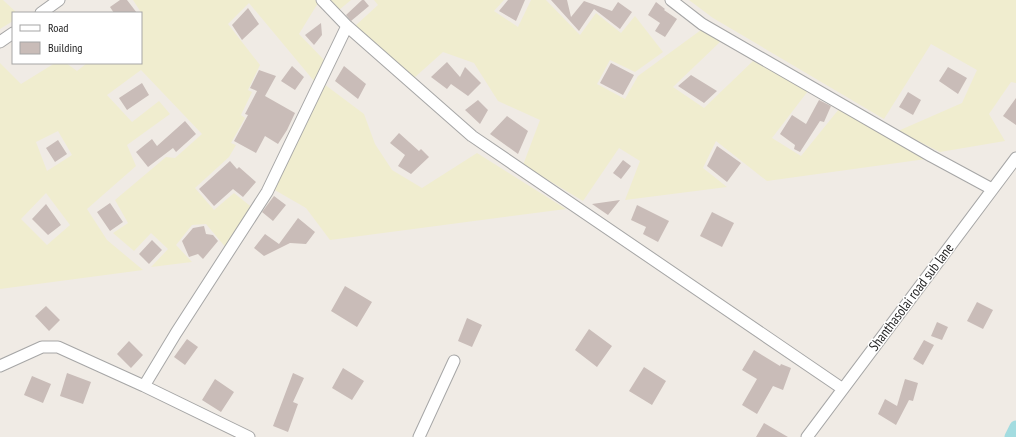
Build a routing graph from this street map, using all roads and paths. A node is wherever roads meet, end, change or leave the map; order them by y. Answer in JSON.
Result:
{"nodes":[{"id":1,"x":59,"y":0,"type":"edge"},
{"id":2,"x":322,"y":0,"type":"edge"},
{"id":3,"x":671,"y":0,"type":"edge"},
{"id":4,"x":42,"y":12,"type":"edge"},
{"id":5,"x":346,"y":26,"type":"junction"},
{"id":6,"x":12,"y":34,"type":"edge"},
{"id":7,"x":0,"y":42,"type":"edge"},
{"id":8,"x":1016,"y":158,"type":"edge"},
{"id":9,"x":992,"y":189,"type":"junction"},
{"id":10,"x":454,"y":361,"type":"dead end"},
{"id":11,"x":0,"y":366,"type":"edge"},
{"id":12,"x":144,"y":386,"type":"junction"},
{"id":13,"x":843,"y":389,"type":"junction"},
{"id":14,"x":249,"y":437,"type":"edge"},
{"id":15,"x":419,"y":437,"type":"edge"},
{"id":16,"x":807,"y":437,"type":"edge"}],
"edges":[{"from":1,"to":4,"type":"street"},
{"from":2,"to":5,"type":"street"},
{"from":3,"to":9,"type":"street"},
{"from":5,"to":12,"type":"street"},
{"from":5,"to":13,"type":"street"},
{"from":6,"to":7,"type":"street"},
{"from":8,"to":9,"type":"street","name":"Shanthasolai road sub lane"},
{"from":9,"to":13,"type":"street","name":"Shanthasolai road sub lane"},
{"from":10,"to":15,"type":"street"},
{"from":11,"to":12,"type":"street"},
{"from":12,"to":14,"type":"street"},
{"from":13,"to":16,"type":"street","name":"Shanthasolai road sub lane"}]}
